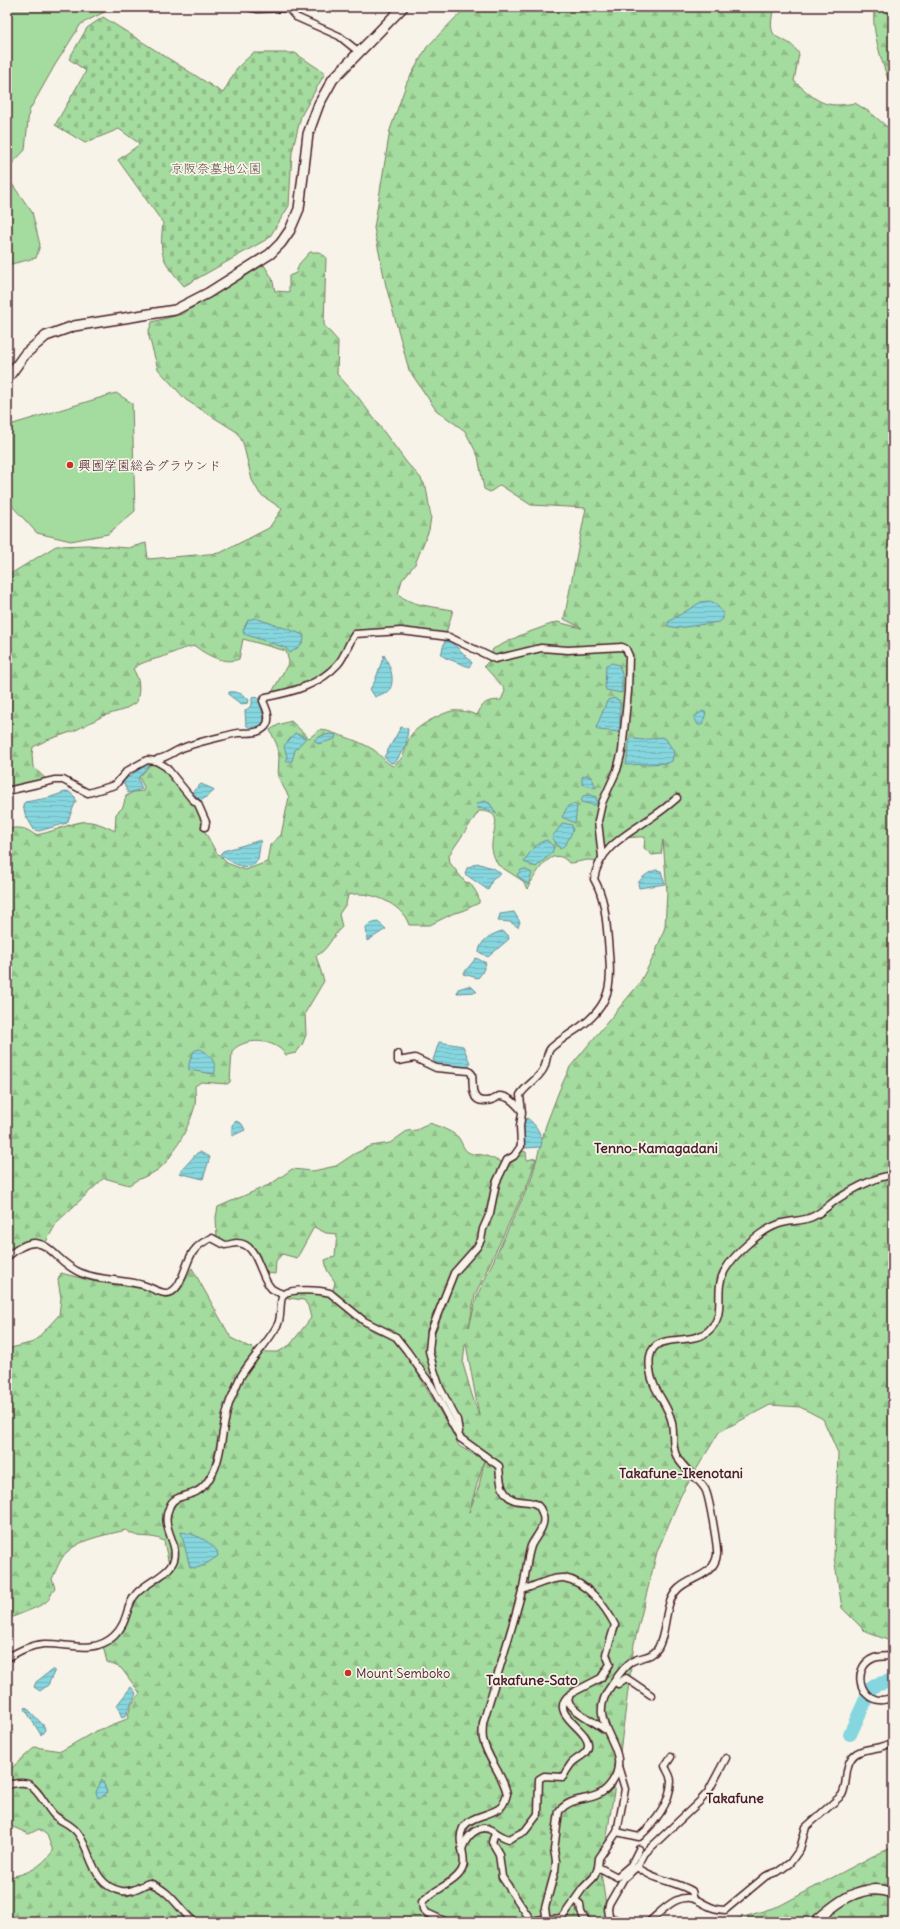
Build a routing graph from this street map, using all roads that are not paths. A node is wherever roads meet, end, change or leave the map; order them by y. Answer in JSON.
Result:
{"nodes":[{"id":1,"x":246,"y":7,"type":"edge"},
{"id":2,"x":403,"y":7,"type":"edge"},
{"id":3,"x":287,"y":8,"type":"edge"},
{"id":4,"x":359,"y":52,"type":"junction"},
{"id":5,"x":7,"y":379,"type":"edge"},
{"id":6,"x":156,"y":761,"type":"junction"},
{"id":7,"x":7,"y":791,"type":"edge"},
{"id":8,"x":677,"y":798,"type":"dead end"},
{"id":9,"x":205,"y":827,"type":"dead end"},
{"id":10,"x":602,"y":857,"type":"junction"},
{"id":11,"x":398,"y":1054,"type":"dead end"},
{"id":12,"x":521,"y":1110,"type":"junction"},
{"id":13,"x":893,"y":1175,"type":"edge"},
{"id":14,"x":7,"y":1257,"type":"edge"},
{"id":15,"x":284,"y":1294,"type":"junction"},
{"id":16,"x":460,"y":1438,"type":"junction"},
{"id":17,"x":522,"y":1590,"type":"junction"},
{"id":18,"x":893,"y":1656,"type":"edge"},
{"id":19,"x":7,"y":1658,"type":"edge"},
{"id":20,"x":615,"y":1681,"type":"junction"},
{"id":21,"x":570,"y":1694,"type":"junction"},
{"id":22,"x":652,"y":1695,"type":"dead end"},
{"id":23,"x":893,"y":1697,"type":"edge"},
{"id":24,"x":607,"y":1731,"type":"junction"},
{"id":25,"x":893,"y":1741,"type":"edge"},
{"id":26,"x":671,"y":1757,"type":"dead end"},
{"id":27,"x":726,"y":1758,"type":"dead end"},
{"id":28,"x":618,"y":1765,"type":"junction"},
{"id":29,"x":7,"y":1785,"type":"edge"},
{"id":30,"x":617,"y":1832,"type":"junction"},
{"id":31,"x":495,"y":1833,"type":"junction"},
{"id":32,"x":639,"y":1849,"type":"dead end"},
{"id":33,"x":462,"y":1850,"type":"junction"},
{"id":34,"x":598,"y":1866,"type":"junction"},
{"id":35,"x":638,"y":1866,"type":"junction"},
{"id":36,"x":893,"y":1893,"type":"edge"},
{"id":37,"x":694,"y":1899,"type":"junction"},
{"id":38,"x":575,"y":1900,"type":"junction"},
{"id":39,"x":436,"y":1920,"type":"edge"},
{"id":40,"x":546,"y":1920,"type":"edge"},
{"id":41,"x":194,"y":1922,"type":"edge"},
{"id":42,"x":447,"y":1922,"type":"edge"},
{"id":43,"x":532,"y":1922,"type":"edge"},
{"id":44,"x":586,"y":1922,"type":"edge"},
{"id":45,"x":610,"y":1922,"type":"edge"},
{"id":46,"x":649,"y":1922,"type":"edge"},
{"id":47,"x":815,"y":1922,"type":"edge"}],
"edges":[{"from":1,"to":3,"type":"street"},
{"from":2,"to":4,"type":"street"},
{"from":3,"to":4,"type":"street"},
{"from":4,"to":5,"type":"street"},
{"from":6,"to":7,"type":"street"},
{"from":6,"to":9,"type":"street"},
{"from":6,"to":10,"type":"street"},
{"from":8,"to":10,"type":"street"},
{"from":10,"to":12,"type":"street"},
{"from":11,"to":12,"type":"street"},
{"from":12,"to":16,"type":"street"},
{"from":13,"to":20,"type":"street"},
{"from":14,"to":15,"type":"street"},
{"from":15,"to":16,"type":"street"},
{"from":15,"to":19,"type":"street"},
{"from":16,"to":17,"type":"street"},
{"from":17,"to":21,"type":"street"},
{"from":17,"to":33,"type":"street"},
{"from":18,"to":23,"type":"street"},
{"from":20,"to":22,"type":"street"},
{"from":20,"to":24,"type":"street"},
{"from":21,"to":24,"type":"street"},
{"from":21,"to":31,"type":"street"},
{"from":24,"to":28,"type":"street"},
{"from":25,"to":37,"type":"street"},
{"from":26,"to":30,"type":"street"},
{"from":27,"to":35,"type":"street"},
{"from":28,"to":30,"type":"street"},
{"from":28,"to":40,"type":"street"},
{"from":29,"to":41,"type":"street"},
{"from":30,"to":34,"type":"street"},
{"from":31,"to":33,"type":"street"},
{"from":31,"to":43,"type":"street"},
{"from":32,"to":34,"type":"street"},
{"from":33,"to":39,"type":"street"},
{"from":34,"to":38,"type":"street"},
{"from":35,"to":37,"type":"street"},
{"from":35,"to":45,"type":"street"},
{"from":36,"to":47,"type":"street"},
{"from":37,"to":46,"type":"street"},
{"from":38,"to":40,"type":"street"},
{"from":38,"to":44,"type":"street"},
{"from":39,"to":42,"type":"street"},
{"from":40,"to":43,"type":"street"}]}
